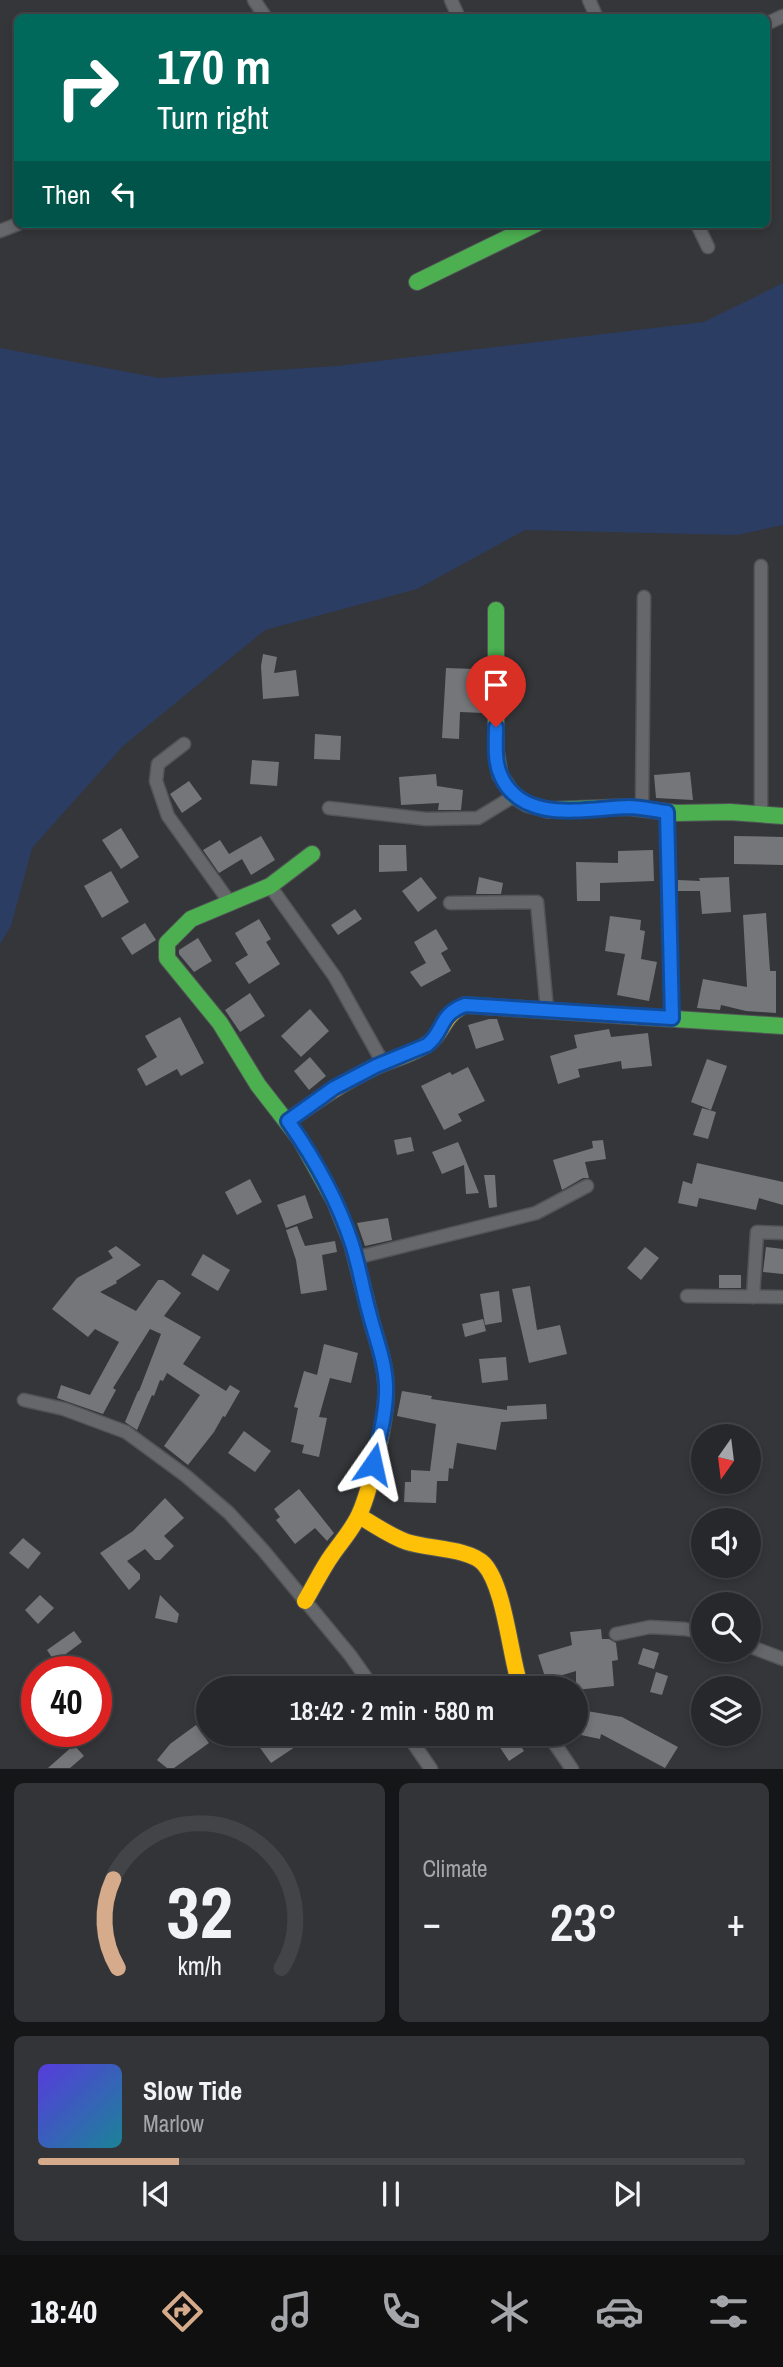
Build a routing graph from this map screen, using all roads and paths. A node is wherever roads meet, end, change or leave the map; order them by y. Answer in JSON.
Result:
{"nodes":[{"id":1,"x":528,"y":228,"type":"edge"},
{"id":2,"x":699,"y":228,"type":"edge"},
{"id":3,"x":708,"y":247,"type":"dead end"},
{"id":4,"x":417,"y":282,"type":"dead end"},
{"id":5,"x":761,"y":566,"type":"dead end"},
{"id":6,"x":644,"y":597,"type":"dead end"},
{"id":7,"x":496,"y":610,"type":"dead end"},
{"id":8,"x":184,"y":744,"type":"dead end"},
{"id":9,"x":514,"y":796,"type":"junction"},
{"id":10,"x":329,"y":808,"type":"dead end"},
{"id":11,"x":642,"y":808,"type":"junction"},
{"id":12,"x":667,"y":812,"type":"junction"},
{"id":13,"x":761,"y":815,"type":"junction"},
{"id":14,"x":783,"y":816,"type":"edge"},
{"id":15,"x":312,"y":854,"type":"dead end"},
{"id":16,"x":270,"y":887,"type":"junction"},
{"id":17,"x":450,"y":903,"type":"dead end"},
{"id":18,"x":231,"y":904,"type":"junction"},
{"id":19,"x":547,"y":1010,"type":"junction"},
{"id":20,"x":672,"y":1018,"type":"junction"},
{"id":21,"x":783,"y":1026,"type":"edge"},
{"id":22,"x":383,"y":1063,"type":"junction"},
{"id":23,"x":288,"y":1121,"type":"junction"},
{"id":24,"x":587,"y":1186,"type":"dead end"},
{"id":25,"x":783,"y":1233,"type":"edge"},
{"id":26,"x":355,"y":1258,"type":"junction"},
{"id":27,"x":687,"y":1296,"type":"dead end"},
{"id":28,"x":753,"y":1297,"type":"junction"},
{"id":29,"x":783,"y":1297,"type":"edge"},
{"id":30,"x":24,"y":1400,"type":"dead end"},
{"id":31,"x":359,"y":1516,"type":"junction"},
{"id":32,"x":305,"y":1601,"type":"junction"},
{"id":33,"x":691,"y":1630,"type":"edge"},
{"id":34,"x":616,"y":1634,"type":"dead end"},
{"id":35,"x":761,"y":1651,"type":"edge"},
{"id":36,"x":783,"y":1659,"type":"edge"},
{"id":37,"x":365,"y":1676,"type":"edge"},
{"id":38,"x":516,"y":1676,"type":"edge"},
{"id":39,"x":415,"y":1746,"type":"edge"},
{"id":40,"x":556,"y":1746,"type":"edge"},
{"id":41,"x":431,"y":1769,"type":"edge"},
{"id":42,"x":572,"y":1769,"type":"edge"}],
"edges":[{"from":1,"to":4,"type":"street"},
{"from":2,"to":3,"type":"street"},
{"from":5,"to":13,"type":"street"},
{"from":6,"to":11,"type":"street"},
{"from":7,"to":9,"type":"street"},
{"from":8,"to":18,"type":"street"},
{"from":9,"to":10,"type":"street"},
{"from":9,"to":11,"type":"street"},
{"from":11,"to":12,"type":"street"},
{"from":12,"to":13,"type":"street"},
{"from":12,"to":20,"type":"street"},
{"from":13,"to":14,"type":"street"},
{"from":15,"to":16,"type":"street"},
{"from":16,"to":18,"type":"street"},
{"from":16,"to":22,"type":"street"},
{"from":17,"to":19,"type":"street"},
{"from":18,"to":23,"type":"street"},
{"from":19,"to":20,"type":"street"},
{"from":19,"to":22,"type":"street"},
{"from":20,"to":21,"type":"street"},
{"from":22,"to":23,"type":"street"},
{"from":23,"to":26,"type":"street"},
{"from":24,"to":26,"type":"street"},
{"from":25,"to":28,"type":"street"},
{"from":26,"to":31,"type":"street"},
{"from":27,"to":28,"type":"street"},
{"from":28,"to":29,"type":"street"},
{"from":30,"to":32,"type":"street"},
{"from":31,"to":32,"type":"street"},
{"from":31,"to":38,"type":"street"},
{"from":32,"to":37,"type":"street"},
{"from":33,"to":34,"type":"street"},
{"from":35,"to":36,"type":"street"},
{"from":39,"to":41,"type":"street"},
{"from":40,"to":42,"type":"street"}]}
